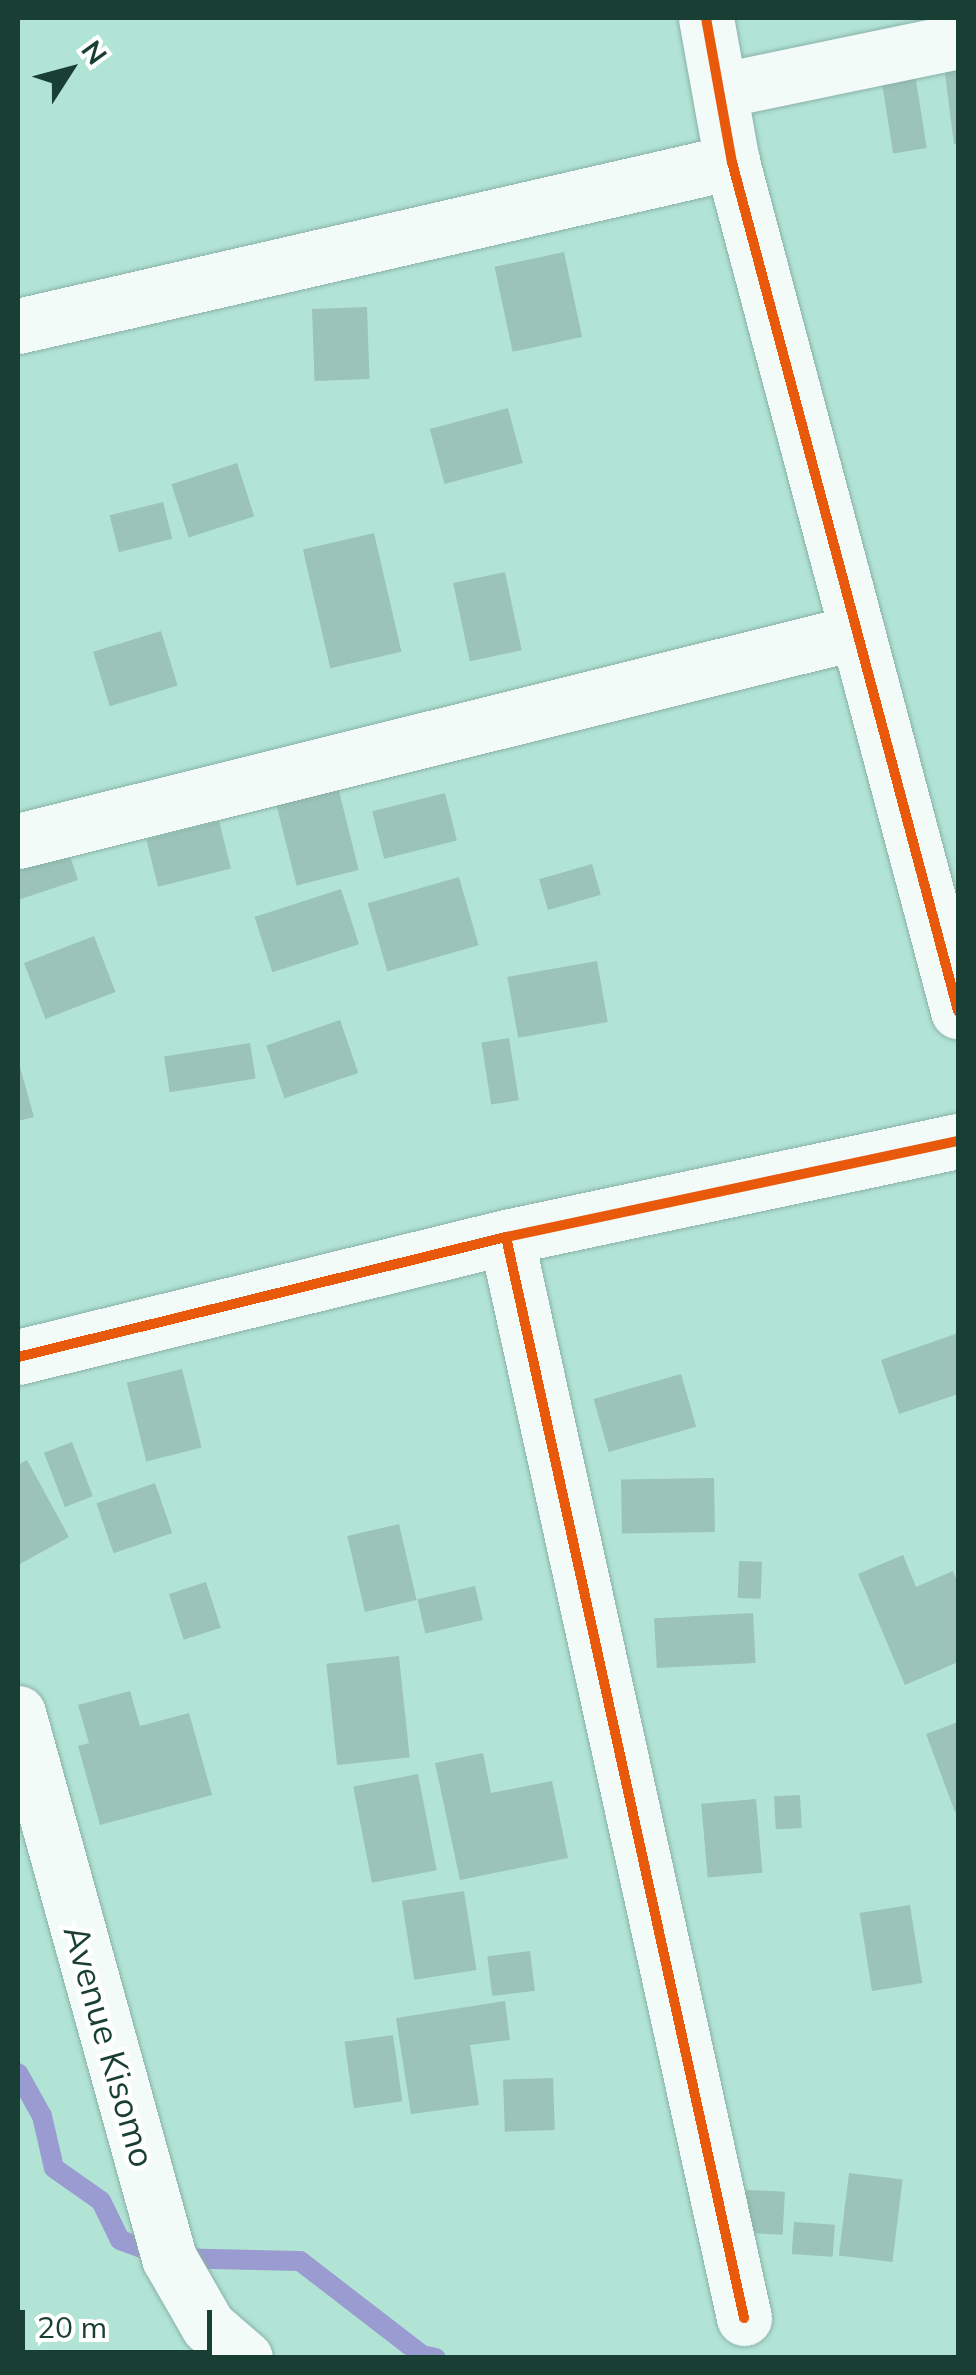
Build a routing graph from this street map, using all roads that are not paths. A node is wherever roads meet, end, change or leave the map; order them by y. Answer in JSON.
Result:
{"nodes":[{"id":1,"x":706,"y":18,"type":"edge"},
{"id":2,"x":958,"y":41,"type":"edge"},
{"id":3,"x":722,"y":90,"type":"junction"},
{"id":4,"x":732,"y":162,"type":"junction"},
{"id":5,"x":18,"y":326,"type":"edge"},
{"id":6,"x":857,"y":632,"type":"junction"},
{"id":7,"x":18,"y":841,"type":"edge"},
{"id":8,"x":958,"y":1011,"type":"edge"},
{"id":9,"x":958,"y":1141,"type":"edge"},
{"id":10,"x":506,"y":1237,"type":"junction"},
{"id":11,"x":18,"y":1357,"type":"edge"},
{"id":12,"x":18,"y":1713,"type":"edge"},
{"id":13,"x":744,"y":2318,"type":"dead end"},
{"id":14,"x":244,"y":2358,"type":"edge"}],
"edges":[{"from":1,"to":3,"type":"street"},
{"from":2,"to":3,"type":"street"},
{"from":3,"to":4,"type":"street"},
{"from":4,"to":5,"type":"street"},
{"from":4,"to":6,"type":"street"},
{"from":6,"to":7,"type":"street"},
{"from":6,"to":8,"type":"street"},
{"from":9,"to":10,"type":"street"},
{"from":10,"to":11,"type":"street"},
{"from":10,"to":13,"type":"street"},
{"from":12,"to":14,"type":"street","name":"Avenue Kisomo"}]}
